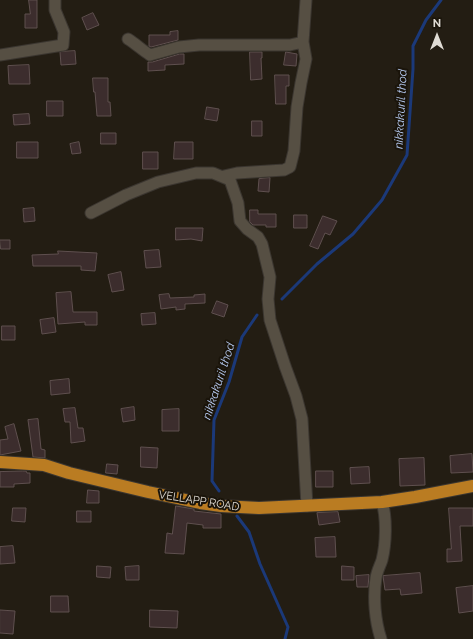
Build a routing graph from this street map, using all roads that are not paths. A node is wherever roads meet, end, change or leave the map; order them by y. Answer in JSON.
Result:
{"nodes":[{"id":1,"x":55,"y":0,"type":"edge"},
{"id":2,"x":306,"y":0,"type":"edge"},
{"id":3,"x":128,"y":39,"type":"dead end"},
{"id":4,"x":303,"y":42,"type":"junction"},
{"id":5,"x":0,"y":55,"type":"edge"},
{"id":6,"x":224,"y":176,"type":"junction"},
{"id":7,"x":91,"y":213,"type":"dead end"},
{"id":8,"x":0,"y":462,"type":"edge"},
{"id":9,"x":473,"y":486,"type":"edge"},
{"id":10,"x":382,"y":502,"type":"junction"},
{"id":11,"x":307,"y":506,"type":"junction"},
{"id":12,"x":381,"y":639,"type":"edge"}],
"edges":[{"from":1,"to":5,"type":"street"},
{"from":2,"to":4,"type":"street"},
{"from":3,"to":4,"type":"street"},
{"from":4,"to":6,"type":"street"},
{"from":6,"to":7,"type":"street"},
{"from":6,"to":11,"type":"street"},
{"from":8,"to":11,"type":"main road","name":"VELLAPP ROAD"},
{"from":9,"to":10,"type":"main road","name":"VELLAPP ROAD"},
{"from":10,"to":11,"type":"main road","name":"VELLAPP ROAD"},
{"from":10,"to":12,"type":"street"}]}
